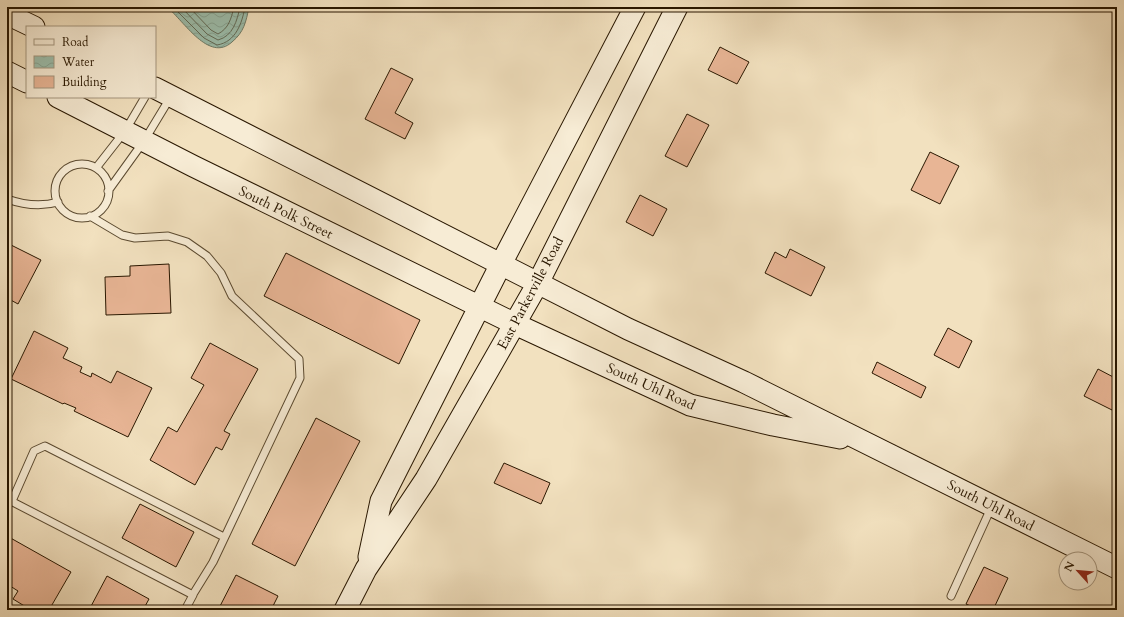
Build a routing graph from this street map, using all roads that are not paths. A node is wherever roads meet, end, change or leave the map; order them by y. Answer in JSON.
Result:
{"nodes":[{"id":1,"x":636,"y":7,"type":"edge"},
{"id":2,"x":677,"y":7,"type":"edge"},
{"id":3,"x":7,"y":14,"type":"edge"},
{"id":4,"x":32,"y":26,"type":"edge"},
{"id":5,"x":7,"y":72,"type":"edge"},
{"id":6,"x":26,"y":82,"type":"edge"},
{"id":7,"x":163,"y":92,"type":"edge"},
{"id":8,"x":60,"y":98,"type":"edge"},
{"id":9,"x":144,"y":98,"type":"edge"},
{"id":10,"x":126,"y":131,"type":"junction"},
{"id":11,"x":144,"y":141,"type":"junction"},
{"id":12,"x":96,"y":168,"type":"junction"},
{"id":13,"x":108,"y":191,"type":"junction"},
{"id":14,"x":7,"y":199,"type":"edge"},
{"id":15,"x":58,"y":202,"type":"junction"},
{"id":16,"x":90,"y":216,"type":"junction"},
{"id":17,"x":501,"y":264,"type":"junction"},
{"id":18,"x":538,"y":282,"type":"junction"},
{"id":19,"x":480,"y":307,"type":"junction"},
{"id":20,"x":515,"y":324,"type":"junction"},
{"id":21,"x":864,"y":442,"type":"junction"},
{"id":22,"x":9,"y":500,"type":"edge"},
{"id":23,"x":992,"y":506,"type":"junction"},
{"id":24,"x":224,"y":537,"type":"junction"},
{"id":25,"x":1117,"y":568,"type":"edge"},
{"id":26,"x":366,"y":569,"type":"junction"},
{"id":27,"x":192,"y":596,"type":"junction"},
{"id":28,"x":951,"y":596,"type":"dead end"},
{"id":29,"x":185,"y":610,"type":"edge"},
{"id":30,"x":345,"y":610,"type":"edge"}],
"edges":[{"from":1,"to":17,"type":"main road","name":"East Parkerville Road"},
{"from":2,"to":18,"type":"main road","name":"East Parkerville Road"},
{"from":3,"to":4,"type":"main road"},
{"from":5,"to":6,"type":"main road"},
{"from":7,"to":11,"type":"lane"},
{"from":7,"to":17,"type":"main road"},
{"from":8,"to":10,"type":"main road","name":"South Polk Street"},
{"from":9,"to":10,"type":"lane"},
{"from":10,"to":11,"type":"main road","name":"South Polk Street"},
{"from":10,"to":12,"type":"lane"},
{"from":11,"to":13,"type":"lane"},
{"from":11,"to":19,"type":"main road","name":"South Polk Street"},
{"from":12,"to":13,"type":"lane"},
{"from":12,"to":15,"type":"lane"},
{"from":13,"to":16,"type":"lane"},
{"from":14,"to":15,"type":"lane"},
{"from":15,"to":16,"type":"lane"},
{"from":16,"to":24,"type":"lane"},
{"from":17,"to":18,"type":"main road"},
{"from":17,"to":19,"type":"main road","name":"East Parkerville Road"},
{"from":18,"to":20,"type":"main road","name":"East Parkerville Road"},
{"from":18,"to":21,"type":"main road","name":"South Uhl Road"},
{"from":19,"to":20,"type":"main road","name":"South Polk Street"},
{"from":19,"to":26,"type":"main road","name":"East Parkerville Road"},
{"from":20,"to":21,"type":"main road","name":"South Uhl Road"},
{"from":20,"to":26,"type":"main road","name":"East Parkerville Road"},
{"from":21,"to":23,"type":"main road","name":"South Uhl Road"},
{"from":22,"to":24,"type":"lane"},
{"from":22,"to":27,"type":"lane"},
{"from":23,"to":25,"type":"main road","name":"South Uhl Road"},
{"from":23,"to":28,"type":"lane"},
{"from":24,"to":27,"type":"lane"},
{"from":26,"to":30,"type":"main road","name":"East Parkerville Road"},
{"from":27,"to":29,"type":"lane"}]}
